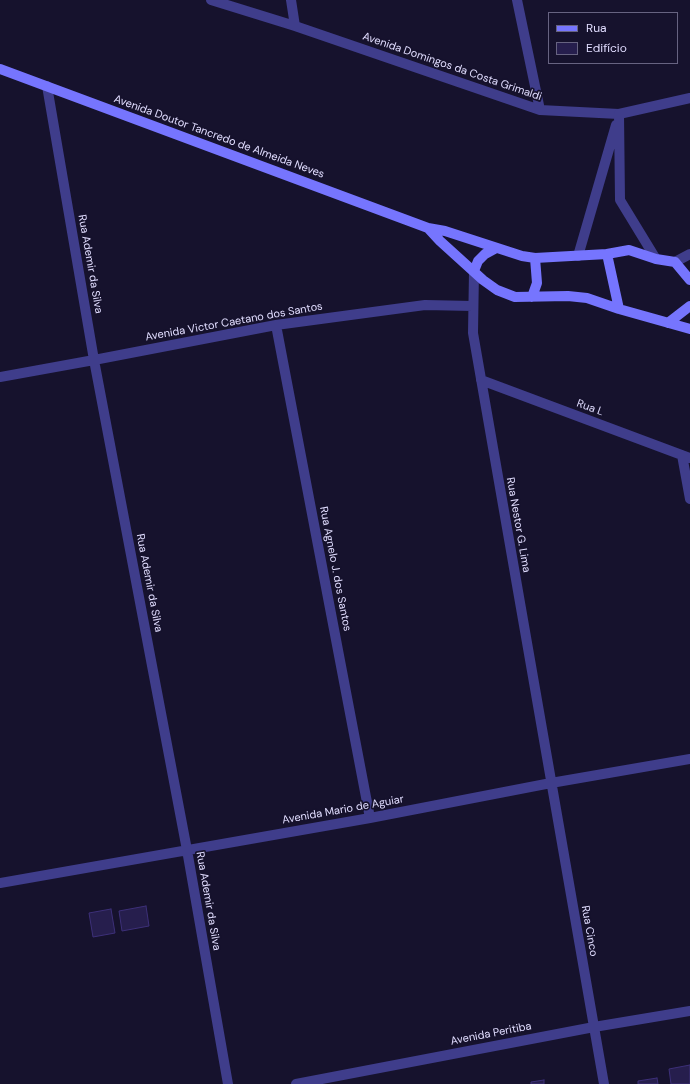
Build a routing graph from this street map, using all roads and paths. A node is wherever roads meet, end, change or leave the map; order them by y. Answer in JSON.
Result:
{"nodes":[{"id":1,"x":211,"y":0,"type":"edge"},
{"id":2,"x":291,"y":0,"type":"edge"},
{"id":3,"x":517,"y":0,"type":"edge"},
{"id":4,"x":295,"y":26,"type":"junction"},
{"id":5,"x":0,"y":69,"type":"edge"},
{"id":6,"x":47,"y":86,"type":"junction"},
{"id":7,"x":690,"y":98,"type":"edge"},
{"id":8,"x":540,"y":110,"type":"junction"},
{"id":9,"x":619,"y":114,"type":"junction"},
{"id":10,"x":428,"y":228,"type":"junction"},
{"id":11,"x":496,"y":248,"type":"junction"},
{"id":12,"x":607,"y":254,"type":"junction"},
{"id":13,"x":690,"y":254,"type":"edge"},
{"id":14,"x":578,"y":256,"type":"junction"},
{"id":15,"x":535,"y":258,"type":"junction"},
{"id":16,"x":656,"y":259,"type":"junction"},
{"id":17,"x":675,"y":262,"type":"junction"},
{"id":18,"x":474,"y":271,"type":"junction"},
{"id":19,"x":690,"y":280,"type":"edge"},
{"id":20,"x":532,"y":297,"type":"junction"},
{"id":21,"x":473,"y":306,"type":"junction"},
{"id":22,"x":690,"y":306,"type":"edge"},
{"id":23,"x":619,"y":309,"type":"junction"},
{"id":24,"x":668,"y":323,"type":"junction"},
{"id":25,"x":276,"y":325,"type":"junction"},
{"id":26,"x":690,"y":329,"type":"edge"},
{"id":27,"x":94,"y":360,"type":"junction"},
{"id":28,"x":0,"y":377,"type":"edge"},
{"id":29,"x":481,"y":380,"type":"junction"},
{"id":30,"x":686,"y":456,"type":"edge"},
{"id":31,"x":690,"y":499,"type":"edge"},
{"id":32,"x":690,"y":759,"type":"edge"},
{"id":33,"x":551,"y":783,"type":"junction"},
{"id":34,"x":370,"y":818,"type":"junction"},
{"id":35,"x":187,"y":850,"type":"junction"},
{"id":36,"x":0,"y":881,"type":"edge"},
{"id":37,"x":690,"y":1011,"type":"edge"},
{"id":38,"x":594,"y":1027,"type":"junction"},
{"id":39,"x":228,"y":1084,"type":"edge"},
{"id":40,"x":296,"y":1084,"type":"edge"},
{"id":41,"x":604,"y":1084,"type":"edge"}],
"edges":[{"from":1,"to":4,"type":"street","name":"Avenida Domingos da Costa Grimaldi"},
{"from":2,"to":4,"type":"street"},
{"from":3,"to":8,"type":"street"},
{"from":4,"to":8,"type":"street","name":"Avenida Domingos da Costa Grimaldi"},
{"from":5,"to":6,"type":"main road","name":"Avenida Doutor Tancredo de Almeida Neves"},
{"from":6,"to":10,"type":"main road","name":"Avenida Doutor Tancredo de Almeida Neves"},
{"from":6,"to":27,"type":"street","name":"Rua Ademir da Silva"},
{"from":7,"to":9,"type":"street","name":"Avenida Domingos da Costa Grimaldi"},
{"from":8,"to":9,"type":"street","name":"Avenida Domingos da Costa Grimaldi"},
{"from":9,"to":14,"type":"street"},
{"from":9,"to":16,"type":"street"},
{"from":10,"to":11,"type":"main road","name":"Avenida Doutor Tancredo de Almeida Neves"},
{"from":10,"to":18,"type":"main road","name":"Avenida Doutor Tancredo de Almeida Neves"},
{"from":11,"to":15,"type":"main road","name":"Avenida Doutor Tancredo de Almeida Neves"},
{"from":11,"to":18,"type":"main road"},
{"from":12,"to":14,"type":"main road","name":"Avenida Doutor Tancredo de Almeida Neves"},
{"from":12,"to":16,"type":"main road","name":"Avenida Doutor Tancredo de Almeida Neves"},
{"from":12,"to":23,"type":"main road"},
{"from":13,"to":17,"type":"street"},
{"from":14,"to":15,"type":"main road","name":"Avenida Doutor Tancredo de Almeida Neves"},
{"from":15,"to":20,"type":"main road"},
{"from":16,"to":17,"type":"main road","name":"Avenida Doutor Tancredo de Almeida Neves"},
{"from":17,"to":19,"type":"main road"},
{"from":18,"to":20,"type":"main road","name":"Avenida Doutor Tancredo de Almeida Neves"},
{"from":18,"to":21,"type":"street","name":"Rua Nestor G. Lima"},
{"from":20,"to":23,"type":"main road","name":"Avenida Doutor Tancredo de Almeida Neves"},
{"from":21,"to":25,"type":"street","name":"Avenida Victor Caetano dos Santos"},
{"from":21,"to":29,"type":"street","name":"Rua Nestor G. Lima"},
{"from":22,"to":24,"type":"main road"},
{"from":23,"to":24,"type":"main road","name":"Avenida Doutor Tancredo de Almeida Neves"},
{"from":24,"to":26,"type":"main road","name":"Avenida Doutor Tancredo de Almeida Neves"},
{"from":25,"to":27,"type":"street","name":"Avenida Victor Caetano dos Santos"},
{"from":25,"to":34,"type":"street","name":"Rua Agnelo J. dos Santos"},
{"from":27,"to":28,"type":"street","name":"Avenida Victor Caetano dos Santos"},
{"from":27,"to":35,"type":"street","name":"Rua Ademir da Silva"},
{"from":29,"to":30,"type":"street","name":"Rua L"},
{"from":29,"to":33,"type":"street","name":"Rua Nestor G. Lima"},
{"from":30,"to":31,"type":"street"},
{"from":32,"to":33,"type":"street","name":"Avenida Mario de Aguiar"},
{"from":33,"to":34,"type":"street","name":"Avenida Mario de Aguiar"},
{"from":33,"to":38,"type":"street","name":"Rua Cinco"},
{"from":34,"to":35,"type":"street","name":"Avenida Mario de Aguiar"},
{"from":35,"to":36,"type":"street","name":"Avenida Mario de Aguiar"},
{"from":35,"to":39,"type":"street","name":"Rua Ademir da Silva"},
{"from":37,"to":38,"type":"street","name":"Avenida Peritiba"},
{"from":38,"to":40,"type":"street","name":"Avenida Peritiba"},
{"from":38,"to":41,"type":"street","name":"Rua Cinco"}]}
